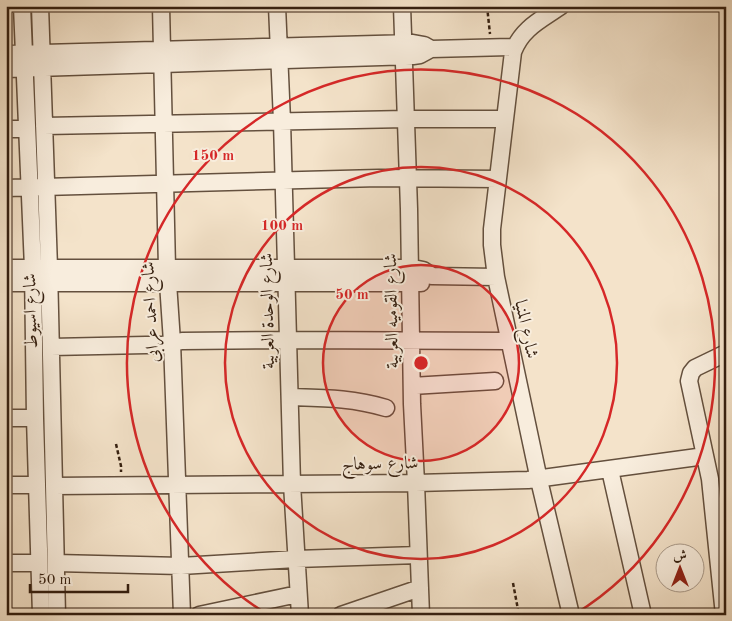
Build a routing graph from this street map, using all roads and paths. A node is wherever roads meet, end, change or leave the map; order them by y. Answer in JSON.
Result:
{"nodes":[{"id":1,"x":22,"y":6,"type":"edge"},
{"id":2,"x":40,"y":6,"type":"edge"},
{"id":3,"x":161,"y":6,"type":"edge"},
{"id":4,"x":277,"y":6,"type":"edge"},
{"id":5,"x":402,"y":6,"type":"edge"},
{"id":6,"x":487,"y":6,"type":"edge"},
{"id":7,"x":552,"y":9,"type":"edge"},
{"id":8,"x":515,"y":47,"type":"junction"},
{"id":9,"x":491,"y":48,"type":"junction"},
{"id":10,"x":404,"y":49,"type":"junction"},
{"id":11,"x":279,"y":53,"type":"junction"},
{"id":12,"x":6,"y":54,"type":"edge"},
{"id":13,"x":163,"y":57,"type":"junction"},
{"id":14,"x":42,"y":60,"type":"junction"},
{"id":15,"x":24,"y":61,"type":"junction"},
{"id":16,"x":6,"y":69,"type":"edge"},
{"id":17,"x":406,"y":119,"type":"junction"},
{"id":18,"x":505,"y":119,"type":"junction"},
{"id":19,"x":282,"y":121,"type":"junction"},
{"id":20,"x":164,"y":124,"type":"junction"},
{"id":21,"x":44,"y":126,"type":"junction"},
{"id":22,"x":6,"y":129,"type":"edge"},
{"id":23,"x":27,"y":129,"type":"junction"},
{"id":24,"x":408,"y":178,"type":"junction"},
{"id":25,"x":498,"y":179,"type":"junction"},
{"id":26,"x":284,"y":181,"type":"junction"},
{"id":27,"x":165,"y":184,"type":"junction"},
{"id":28,"x":29,"y":187,"type":"junction"},
{"id":29,"x":46,"y":187,"type":"junction"},
{"id":30,"x":6,"y":188,"type":"edge"},
{"id":31,"x":6,"y":268,"type":"edge"},
{"id":32,"x":33,"y":276,"type":"junction"},
{"id":33,"x":49,"y":276,"type":"junction"},
{"id":34,"x":167,"y":276,"type":"junction"},
{"id":35,"x":286,"y":276,"type":"junction"},
{"id":36,"x":410,"y":276,"type":"junction"},
{"id":37,"x":496,"y":277,"type":"junction"},
{"id":38,"x":6,"y":283,"type":"edge"},
{"id":39,"x":288,"y":340,"type":"junction"},
{"id":40,"x":411,"y":341,"type":"junction"},
{"id":41,"x":509,"y":341,"type":"junction"},
{"id":42,"x":172,"y":342,"type":"junction"},
{"id":43,"x":51,"y":347,"type":"junction"},
{"id":44,"x":726,"y":353,"type":"edge"},
{"id":45,"x":495,"y":381,"type":"dead end"},
{"id":46,"x":412,"y":386,"type":"junction"},
{"id":47,"x":290,"y":397,"type":"junction"},
{"id":48,"x":386,"y":408,"type":"dead end"},
{"id":49,"x":6,"y":418,"type":"edge"},
{"id":50,"x":35,"y":418,"type":"junction"},
{"id":51,"x":116,"y":444,"type":"dead end"},
{"id":52,"x":705,"y":456,"type":"junction"},
{"id":53,"x":610,"y":470,"type":"junction"},
{"id":54,"x":539,"y":480,"type":"junction"},
{"id":55,"x":416,"y":483,"type":"junction"},
{"id":56,"x":292,"y":484,"type":"junction"},
{"id":57,"x":6,"y":485,"type":"edge"},
{"id":58,"x":37,"y":485,"type":"junction"},
{"id":59,"x":178,"y":485,"type":"junction"},
{"id":60,"x":54,"y":486,"type":"junction"},
{"id":61,"x":122,"y":486,"type":"junction"},
{"id":62,"x":720,"y":527,"type":"edge"},
{"id":63,"x":418,"y":555,"type":"junction"},
{"id":64,"x":296,"y":559,"type":"junction"},
{"id":65,"x":6,"y":563,"type":"edge"},
{"id":66,"x":181,"y":566,"type":"junction"},
{"id":67,"x":48,"y":567,"type":"junction"},
{"id":68,"x":513,"y":583,"type":"dead end"},
{"id":69,"x":420,"y":588,"type":"junction"},
{"id":70,"x":298,"y":594,"type":"junction"},
{"id":71,"x":724,"y":611,"type":"edge"},
{"id":72,"x":41,"y":615,"type":"edge"},
{"id":73,"x":56,"y":615,"type":"edge"},
{"id":74,"x":182,"y":615,"type":"edge"},
{"id":75,"x":199,"y":615,"type":"edge"},
{"id":76,"x":300,"y":615,"type":"edge"},
{"id":77,"x":341,"y":615,"type":"edge"},
{"id":78,"x":421,"y":615,"type":"edge"},
{"id":79,"x":518,"y":615,"type":"edge"},
{"id":80,"x":571,"y":615,"type":"edge"},
{"id":81,"x":642,"y":615,"type":"edge"}],
"edges":[{"from":1,"to":15,"type":"street","name":"شارع اسيوط"},
{"from":2,"to":14,"type":"street","name":"شارع اسيوط"},
{"from":3,"to":13,"type":"street","name":"شارع احمد عرابى"},
{"from":4,"to":11,"type":"street","name":"شارع الوحدة العربية"},
{"from":5,"to":10,"type":"street","name":"شارع القوميه العربية"},
{"from":6,"to":9,"type":"path"},
{"from":7,"to":8,"type":"street"},
{"from":8,"to":9,"type":"street"},
{"from":8,"to":18,"type":"street","name":"شارع المنيا"},
{"from":9,"to":10,"type":"street"},
{"from":10,"to":11,"type":"street"},
{"from":10,"to":17,"type":"street","name":"شارع القوميه العربية"},
{"from":11,"to":13,"type":"street"},
{"from":11,"to":19,"type":"street","name":"شارع الوحدة العربية"},
{"from":12,"to":15,"type":"street"},
{"from":13,"to":14,"type":"street"},
{"from":13,"to":20,"type":"street","name":"شارع احمد عرابى"},
{"from":14,"to":15,"type":"street"},
{"from":14,"to":21,"type":"street","name":"شارع اسيوط"},
{"from":15,"to":16,"type":"street"},
{"from":15,"to":23,"type":"street","name":"شارع اسيوط"},
{"from":17,"to":18,"type":"street"},
{"from":17,"to":19,"type":"street"},
{"from":17,"to":24,"type":"street","name":"شارع القوميه العربية"},
{"from":18,"to":25,"type":"street","name":"شارع المنيا"},
{"from":19,"to":20,"type":"street"},
{"from":19,"to":26,"type":"street","name":"شارع الوحدة العربية"},
{"from":20,"to":21,"type":"street"},
{"from":20,"to":27,"type":"street","name":"شارع احمد عرابى"},
{"from":21,"to":29,"type":"street","name":"شارع اسيوط"},
{"from":22,"to":23,"type":"street"},
{"from":23,"to":28,"type":"street","name":"شارع اسيوط"},
{"from":24,"to":25,"type":"street"},
{"from":24,"to":26,"type":"street"},
{"from":24,"to":36,"type":"street","name":"شارع القوميه العربية"},
{"from":25,"to":37,"type":"street","name":"شارع المنيا"},
{"from":26,"to":27,"type":"street"},
{"from":26,"to":35,"type":"street","name":"شارع الوحدة العربية"},
{"from":27,"to":29,"type":"street"},
{"from":27,"to":34,"type":"street","name":"شارع احمد عرابى"},
{"from":28,"to":29,"type":"street"},
{"from":28,"to":30,"type":"street"},
{"from":28,"to":32,"type":"street","name":"شارع اسيوط"},
{"from":29,"to":33,"type":"street","name":"شارع اسيوط"},
{"from":31,"to":32,"type":"street"},
{"from":32,"to":33,"type":"street"},
{"from":32,"to":38,"type":"street"},
{"from":32,"to":50,"type":"street","name":"شارع اسيوط"},
{"from":33,"to":34,"type":"street"},
{"from":33,"to":43,"type":"street","name":"شارع اسيوط"},
{"from":34,"to":35,"type":"street"},
{"from":34,"to":42,"type":"street","name":"شارع احمد عرابى"},
{"from":35,"to":36,"type":"street"},
{"from":35,"to":39,"type":"street","name":"شارع الوحدة العربية"},
{"from":36,"to":37,"type":"street"},
{"from":36,"to":40,"type":"street","name":"شارع القوميه العربية"},
{"from":37,"to":41,"type":"street","name":"شارع المنيا"},
{"from":39,"to":40,"type":"street"},
{"from":39,"to":42,"type":"street"},
{"from":39,"to":47,"type":"street","name":"شارع الوحدة العربية"},
{"from":40,"to":41,"type":"street"},
{"from":40,"to":46,"type":"street","name":"شارع القوميه العربية"},
{"from":41,"to":54,"type":"street","name":"شارع المنيا"},
{"from":42,"to":43,"type":"street"},
{"from":42,"to":59,"type":"street","name":"شارع احمد عرابى"},
{"from":43,"to":60,"type":"street","name":"شارع اسيوط"},
{"from":44,"to":52,"type":"street"},
{"from":45,"to":46,"type":"street"},
{"from":46,"to":55,"type":"street","name":"شارع القوميه العربية"},
{"from":47,"to":48,"type":"street"},
{"from":47,"to":56,"type":"street","name":"شارع الوحدة العربية"},
{"from":49,"to":50,"type":"street"},
{"from":50,"to":58,"type":"street","name":"شارع اسيوط"},
{"from":51,"to":61,"type":"path"},
{"from":52,"to":53,"type":"street","name":"شارع سوهاج"},
{"from":52,"to":62,"type":"street"},
{"from":53,"to":54,"type":"street","name":"شارع سوهاج"},
{"from":53,"to":81,"type":"street"},
{"from":54,"to":55,"type":"street","name":"شارع سوهاج"},
{"from":54,"to":80,"type":"street","name":"شارع المنيا"},
{"from":55,"to":56,"type":"street","name":"شارع سوهاج"},
{"from":55,"to":63,"type":"street","name":"شارع القوميه العربية"},
{"from":56,"to":59,"type":"street","name":"شارع سوهاج"},
{"from":56,"to":64,"type":"street","name":"شارع الوحدة العربية"},
{"from":57,"to":58,"type":"street"},
{"from":58,"to":67,"type":"street","name":"شارع اسيوط"},
{"from":59,"to":61,"type":"street","name":"شارع سوهاج"},
{"from":59,"to":66,"type":"street","name":"شارع احمد عرابى"},
{"from":60,"to":61,"type":"street","name":"شارع سوهاج"},
{"from":60,"to":67,"type":"street","name":"شارع اسيوط"},
{"from":62,"to":71,"type":"street"},
{"from":63,"to":64,"type":"street"},
{"from":63,"to":69,"type":"street","name":"شارع القوميه العربية"},
{"from":64,"to":66,"type":"street"},
{"from":64,"to":70,"type":"street","name":"شارع الوحدة العربية"},
{"from":65,"to":67,"type":"street"},
{"from":66,"to":67,"type":"street"},
{"from":66,"to":74,"type":"street","name":"شارع احمد عرابى"},
{"from":67,"to":72,"type":"street","name":"شارع اسيوط"},
{"from":67,"to":73,"type":"street","name":"شارع اسيوط"},
{"from":68,"to":79,"type":"path"},
{"from":69,"to":77,"type":"street"},
{"from":69,"to":78,"type":"street","name":"شارع القوميه العربية"},
{"from":70,"to":75,"type":"street"},
{"from":70,"to":76,"type":"street","name":"شارع الوحدة العربية"}]}
